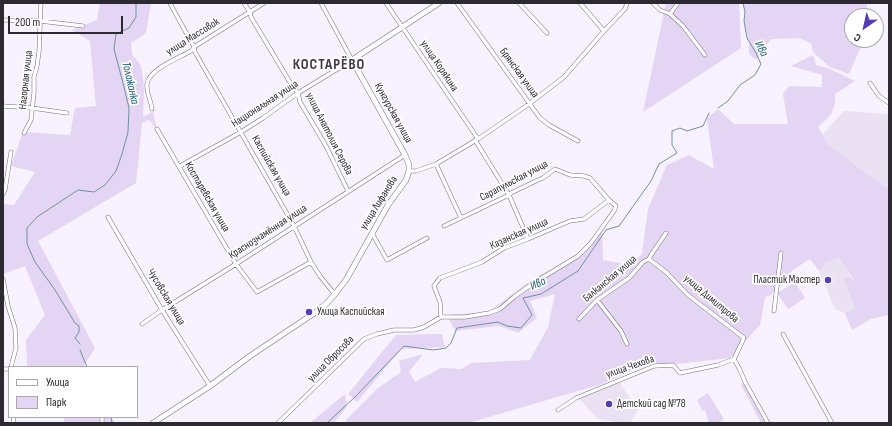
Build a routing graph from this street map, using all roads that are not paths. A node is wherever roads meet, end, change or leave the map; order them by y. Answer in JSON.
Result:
{"nodes":[{"id":1,"x":41,"y":3,"type":"edge"},
{"id":2,"x":170,"y":3,"type":"edge"},
{"id":3,"x":244,"y":3,"type":"edge"},
{"id":4,"x":264,"y":3,"type":"edge"},
{"id":5,"x":321,"y":3,"type":"edge"},
{"id":6,"x":386,"y":3,"type":"edge"},
{"id":7,"x":439,"y":3,"type":"edge"},
{"id":8,"x":457,"y":3,"type":"edge"},
{"id":9,"x":520,"y":3,"type":"edge"},
{"id":10,"x":580,"y":3,"type":"edge"},
{"id":11,"x":627,"y":3,"type":"edge"},
{"id":12,"x":653,"y":3,"type":"edge"},
{"id":13,"x":678,"y":3,"type":"edge"},
{"id":14,"x":250,"y":12,"type":"junction"},
{"id":15,"x":670,"y":14,"type":"junction"},
{"id":16,"x":3,"y":20,"type":"edge"},
{"id":17,"x":40,"y":21,"type":"junction"},
{"id":18,"x":83,"y":26,"type":"dead end"},
{"id":19,"x":402,"y":28,"type":"junction"},
{"id":20,"x":604,"y":31,"type":"junction"},
{"id":21,"x":547,"y":34,"type":"dead end"},
{"id":22,"x":194,"y":48,"type":"junction"},
{"id":23,"x":705,"y":55,"type":"dead end"},
{"id":24,"x":352,"y":60,"type":"junction"},
{"id":25,"x":870,"y":83,"type":"dead end"},
{"id":26,"x":298,"y":94,"type":"junction"},
{"id":27,"x":889,"y":103,"type":"edge"},
{"id":28,"x":529,"y":104,"type":"junction"},
{"id":29,"x":3,"y":106,"type":"edge"},
{"id":30,"x":32,"y":108,"type":"junction"},
{"id":31,"x":152,"y":109,"type":"dead end"},
{"id":32,"x":67,"y":113,"type":"dead end"},
{"id":33,"x":157,"y":129,"type":"dead end"},
{"id":34,"x":241,"y":132,"type":"junction"},
{"id":35,"x":24,"y":133,"type":"dead end"},
{"id":36,"x":476,"y":140,"type":"junction"},
{"id":37,"x":578,"y":141,"type":"dead end"},
{"id":38,"x":11,"y":152,"type":"dead end"},
{"id":39,"x":404,"y":155,"type":"junction"},
{"id":40,"x":436,"y":164,"type":"junction"},
{"id":41,"x":180,"y":166,"type":"junction"},
{"id":42,"x":409,"y":171,"type":"junction"},
{"id":43,"x":348,"y":191,"type":"junction"},
{"id":44,"x":3,"y":194,"type":"edge"},
{"id":45,"x":509,"y":195,"type":"junction"},
{"id":46,"x":609,"y":200,"type":"junction"},
{"id":47,"x":108,"y":217,"type":"dead end"},
{"id":48,"x":461,"y":218,"type":"junction"},
{"id":49,"x":294,"y":226,"type":"junction"},
{"id":50,"x":444,"y":226,"type":"dead end"},
{"id":51,"x":372,"y":233,"type":"junction"},
{"id":52,"x":666,"y":233,"type":"dead end"},
{"id":53,"x":426,"y":238,"type":"dead end"},
{"id":54,"x":528,"y":239,"type":"junction"},
{"id":55,"x":781,"y":253,"type":"dead end"},
{"id":56,"x":650,"y":259,"type":"junction"},
{"id":57,"x":311,"y":262,"type":"junction"},
{"id":58,"x":236,"y":264,"type":"junction"},
{"id":59,"x":3,"y":279,"type":"edge"},
{"id":60,"x":335,"y":294,"type":"junction"},
{"id":61,"x":597,"y":300,"type":"junction"},
{"id":62,"x":162,"y":310,"type":"junction"},
{"id":63,"x":774,"y":311,"type":"dead end"},
{"id":64,"x":441,"y":318,"type":"junction"},
{"id":65,"x":579,"y":319,"type":"dead end"},
{"id":66,"x":142,"y":324,"type":"dead end"},
{"id":67,"x":782,"y":334,"type":"dead end"},
{"id":68,"x":627,"y":344,"type":"dead end"},
{"id":69,"x":734,"y":359,"type":"junction"},
{"id":70,"x":11,"y":366,"type":"edge"},
{"id":71,"x":210,"y":386,"type":"junction"},
{"id":72,"x":558,"y":410,"type":"dead end"},
{"id":73,"x":153,"y":423,"type":"edge"},
{"id":74,"x":278,"y":423,"type":"edge"},
{"id":75,"x":768,"y":423,"type":"edge"},
{"id":76,"x":832,"y":423,"type":"edge"}],
"edges":[{"from":1,"to":17,"type":"street","name":"Нагорная улица"},
{"from":2,"to":22,"type":"street","name":"Каспийская улица"},
{"from":3,"to":14,"type":"street","name":"улица Анатолия Серова"},
{"from":4,"to":14,"type":"street","name":"улица Массовок"},
{"from":5,"to":24,"type":"street","name":"Кунгурская улица"},
{"from":6,"to":19,"type":"street","name":"улица Корякина"},
{"from":7,"to":19,"type":"street","name":"Национальная улица"},
{"from":8,"to":28,"type":"street","name":"Брянская улица"},
{"from":9,"to":21,"type":"street"},
{"from":10,"to":20,"type":"street"},
{"from":11,"to":20,"type":"street","name":"улица Лифанова"},
{"from":12,"to":15,"type":"street"},
{"from":13,"to":15,"type":"street"},
{"from":14,"to":22,"type":"street","name":"улица Массовок"},
{"from":14,"to":26,"type":"street","name":"улица Анатолия Серова"},
{"from":15,"to":23,"type":"street"},
{"from":16,"to":17,"type":"street"},
{"from":17,"to":18,"type":"street"},
{"from":17,"to":30,"type":"street","name":"Нагорная улица"},
{"from":19,"to":24,"type":"street","name":"Национальная улица"},
{"from":19,"to":36,"type":"street","name":"улица Корякина"},
{"from":20,"to":28,"type":"street","name":"улица Лифанова"},
{"from":22,"to":31,"type":"street","name":"улица Массовок"},
{"from":22,"to":34,"type":"street","name":"Каспийская улица"},
{"from":24,"to":26,"type":"street","name":"Национальная улица"},
{"from":24,"to":39,"type":"street","name":"Кунгурская улица"},
{"from":25,"to":27,"type":"street"},
{"from":26,"to":34,"type":"street","name":"Национальная улица"},
{"from":26,"to":43,"type":"street","name":"улица Анатолия Серова"},
{"from":28,"to":36,"type":"street","name":"улица Лифанова"},
{"from":28,"to":37,"type":"street","name":"Брянская улица"},
{"from":29,"to":30,"type":"street"},
{"from":30,"to":32,"type":"street"},
{"from":30,"to":35,"type":"street","name":"Нагорная улица"},
{"from":33,"to":41,"type":"street","name":"Костаревская улица"},
{"from":34,"to":41,"type":"street","name":"Национальная улица"},
{"from":34,"to":49,"type":"street","name":"Каспийская улица"},
{"from":36,"to":40,"type":"street","name":"улица Лифанова"},
{"from":36,"to":45,"type":"street","name":"улица Корякина"},
{"from":38,"to":44,"type":"street"},
{"from":39,"to":42,"type":"street","name":"Кунгурская улица"},
{"from":39,"to":43,"type":"street","name":"Краснознамённая улица"},
{"from":40,"to":42,"type":"street","name":"улица Лифанова"},
{"from":40,"to":48,"type":"street"},
{"from":41,"to":58,"type":"street","name":"Костаревская улица"},
{"from":42,"to":51,"type":"street","name":"улица Лифанова"},
{"from":43,"to":49,"type":"street","name":"Краснознамённая улица"},
{"from":45,"to":46,"type":"street","name":"Сарапульская улица"},
{"from":45,"to":48,"type":"street","name":"Сарапульская улица"},
{"from":45,"to":54,"type":"street","name":"улица Корякина"},
{"from":46,"to":54,"type":"street","name":"Казанская улица"},
{"from":46,"to":64,"type":"street","name":"улица Обросова"},
{"from":47,"to":62,"type":"street","name":"Чусовская улица"},
{"from":48,"to":50,"type":"street","name":"Сарапульская улица"},
{"from":49,"to":57,"type":"street","name":"Каспийская улица"},
{"from":49,"to":58,"type":"street","name":"Краснознамённая улица"},
{"from":51,"to":53,"type":"street"},
{"from":51,"to":60,"type":"street","name":"улица Лифанова"},
{"from":52,"to":56,"type":"street","name":"Балканская улица"},
{"from":54,"to":64,"type":"street","name":"Казанская улица"},
{"from":55,"to":63,"type":"street"},
{"from":56,"to":61,"type":"street","name":"Балканская улица"},
{"from":56,"to":69,"type":"street","name":"улица Димитрова"},
{"from":57,"to":58,"type":"street","name":"Костаревская улица"},
{"from":57,"to":60,"type":"street","name":"Каспийская улица"},
{"from":58,"to":62,"type":"street","name":"Краснознамённая улица"},
{"from":59,"to":70,"type":"street"},
{"from":60,"to":71,"type":"street","name":"улица Лифанова"},
{"from":61,"to":65,"type":"street","name":"Балканская улица"},
{"from":61,"to":68,"type":"street"},
{"from":62,"to":66,"type":"street","name":"Краснознамённая улица"},
{"from":62,"to":71,"type":"street","name":"Чусовская улица"},
{"from":64,"to":74,"type":"street","name":"улица Обросова"},
{"from":67,"to":76,"type":"street"},
{"from":69,"to":72,"type":"street","name":"улица Чехова"},
{"from":69,"to":75,"type":"street"},
{"from":71,"to":73,"type":"street","name":"улица Лифанова"}]}
